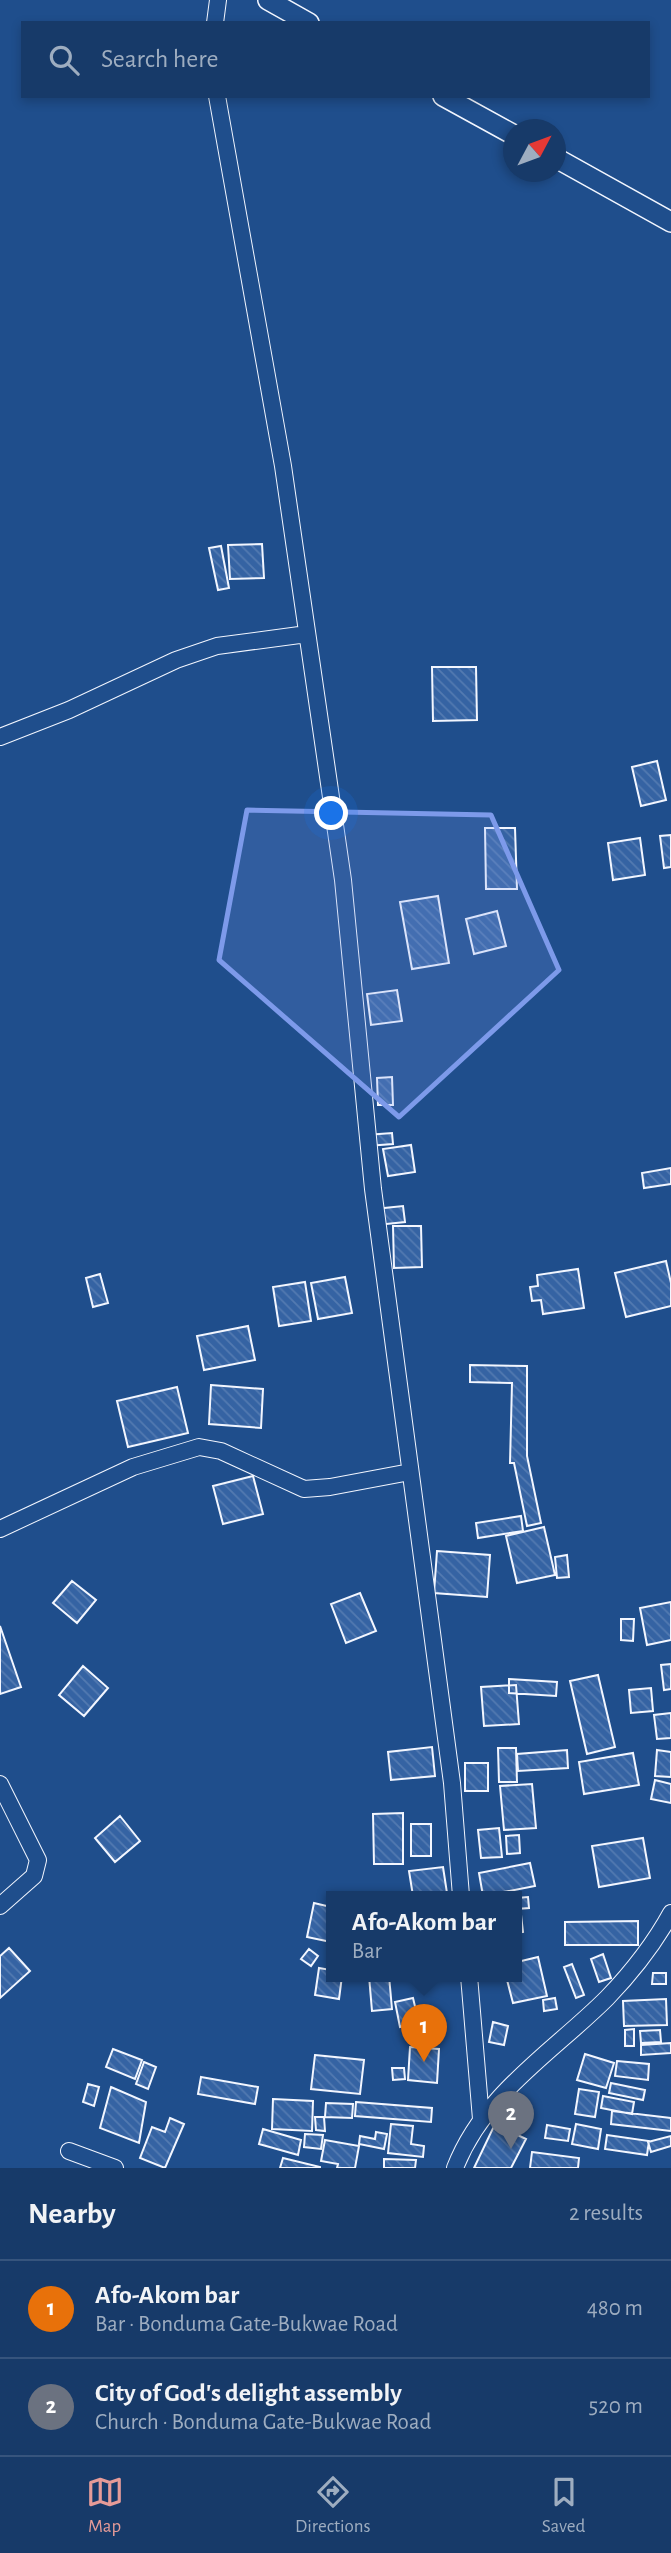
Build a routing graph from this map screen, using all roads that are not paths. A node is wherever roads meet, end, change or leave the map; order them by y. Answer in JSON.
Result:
{"nodes":[{"id":1,"x":218,"y":0,"type":"edge"},
{"id":2,"x":268,"y":0,"type":"edge"},
{"id":3,"x":215,"y":21,"type":"edge"},
{"id":4,"x":305,"y":21,"type":"edge"},
{"id":5,"x":216,"y":98,"type":"edge"},
{"id":6,"x":447,"y":98,"type":"edge"},
{"id":7,"x":503,"y":129,"type":"edge"},
{"id":8,"x":566,"y":164,"type":"edge"},
{"id":9,"x":671,"y":222,"type":"edge"},
{"id":10,"x":307,"y":634,"type":"junction"},
{"id":11,"x":0,"y":737,"type":"edge"},
{"id":12,"x":410,"y":1472,"type":"junction"},
{"id":13,"x":0,"y":1529,"type":"edge"},
{"id":14,"x":0,"y":1784,"type":"edge"},
{"id":15,"x":461,"y":1891,"type":"edge"},
{"id":16,"x":0,"y":1906,"type":"edge"},
{"id":17,"x":671,"y":1913,"type":"edge"},
{"id":18,"x":469,"y":1982,"type":"edge"},
{"id":19,"x":481,"y":2119,"type":"junction"},
{"id":20,"x":69,"y":2151,"type":"dead end"},
{"id":21,"x":115,"y":2168,"type":"edge"},
{"id":22,"x":456,"y":2168,"type":"edge"}],
"edges":[{"from":1,"to":3,"type":"street"},
{"from":2,"to":4,"type":"street"},
{"from":5,"to":10,"type":"street"},
{"from":6,"to":7,"type":"street"},
{"from":8,"to":9,"type":"street"},
{"from":10,"to":11,"type":"street"},
{"from":10,"to":12,"type":"street"},
{"from":12,"to":13,"type":"street"},
{"from":12,"to":15,"type":"street"},
{"from":14,"to":16,"type":"street"},
{"from":17,"to":19,"type":"street"},
{"from":18,"to":19,"type":"street"},
{"from":19,"to":22,"type":"street"},
{"from":20,"to":21,"type":"street"}]}
